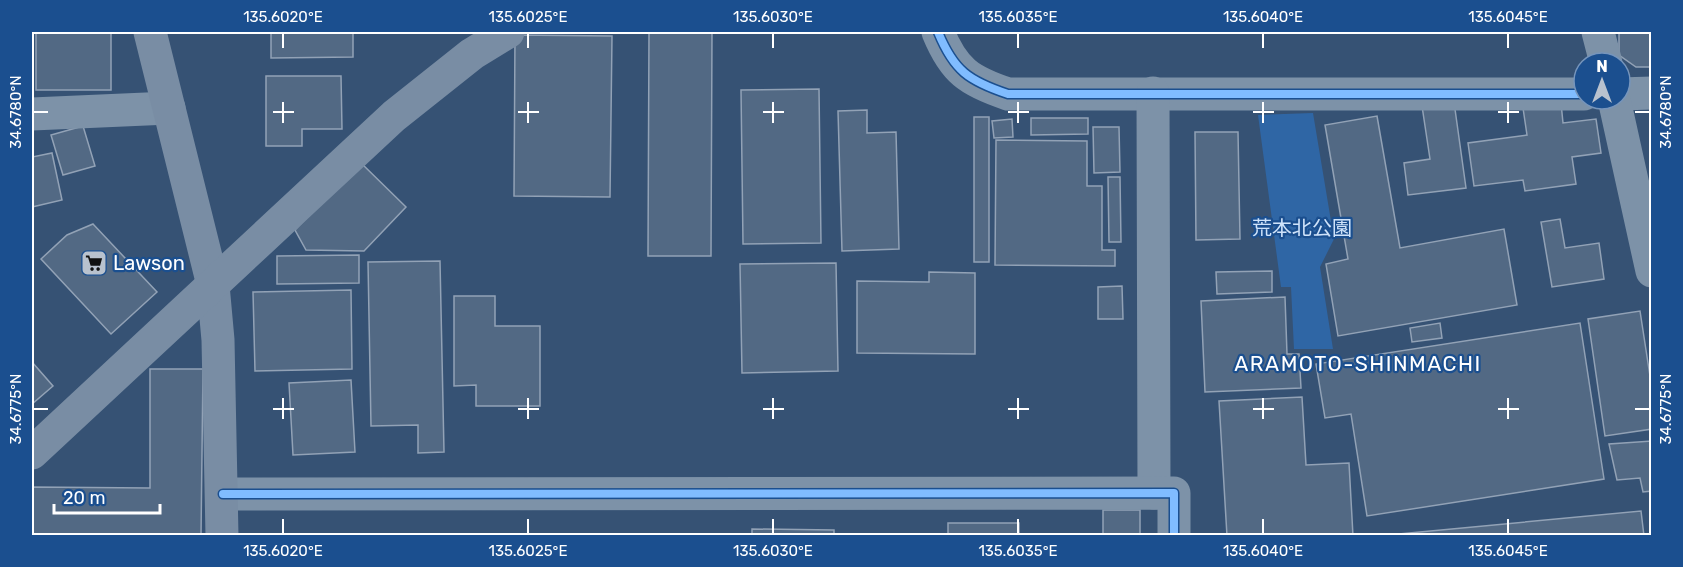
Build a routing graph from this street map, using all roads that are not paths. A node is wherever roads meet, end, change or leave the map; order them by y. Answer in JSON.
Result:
{"nodes":[{"id":1,"x":150,"y":32,"type":"edge"},
{"id":2,"x":508,"y":32,"type":"edge"},
{"id":3,"x":938,"y":32,"type":"edge"},
{"id":4,"x":1598,"y":32,"type":"edge"},
{"id":5,"x":1603,"y":51,"type":"edge"},
{"id":6,"x":1153,"y":93,"type":"junction"},
{"id":7,"x":1652,"y":93,"type":"edge"},
{"id":8,"x":1572,"y":94,"type":"edge"},
{"id":9,"x":1632,"y":94,"type":"edge"},
{"id":10,"x":169,"y":108,"type":"junction"},
{"id":11,"x":1617,"y":111,"type":"edge"},
{"id":12,"x":32,"y":114,"type":"edge"},
{"id":13,"x":1652,"y":271,"type":"edge"},
{"id":14,"x":213,"y":285,"type":"junction"},
{"id":15,"x":32,"y":453,"type":"edge"},
{"id":16,"x":1154,"y":493,"type":"junction"},
{"id":17,"x":223,"y":494,"type":"junction"},
{"id":18,"x":222,"y":536,"type":"edge"},
{"id":19,"x":1174,"y":536,"type":"edge"}],
"edges":[{"from":1,"to":10,"type":"street"},
{"from":2,"to":14,"type":"street"},
{"from":3,"to":6,"type":"street"},
{"from":4,"to":5,"type":"street"},
{"from":6,"to":8,"type":"street"},
{"from":6,"to":16,"type":"street"},
{"from":7,"to":9,"type":"street"},
{"from":10,"to":12,"type":"street"},
{"from":10,"to":14,"type":"street"},
{"from":11,"to":13,"type":"street"},
{"from":14,"to":15,"type":"street"},
{"from":14,"to":17,"type":"street"},
{"from":16,"to":17,"type":"street"},
{"from":16,"to":19,"type":"street"},
{"from":17,"to":18,"type":"street"}]}
